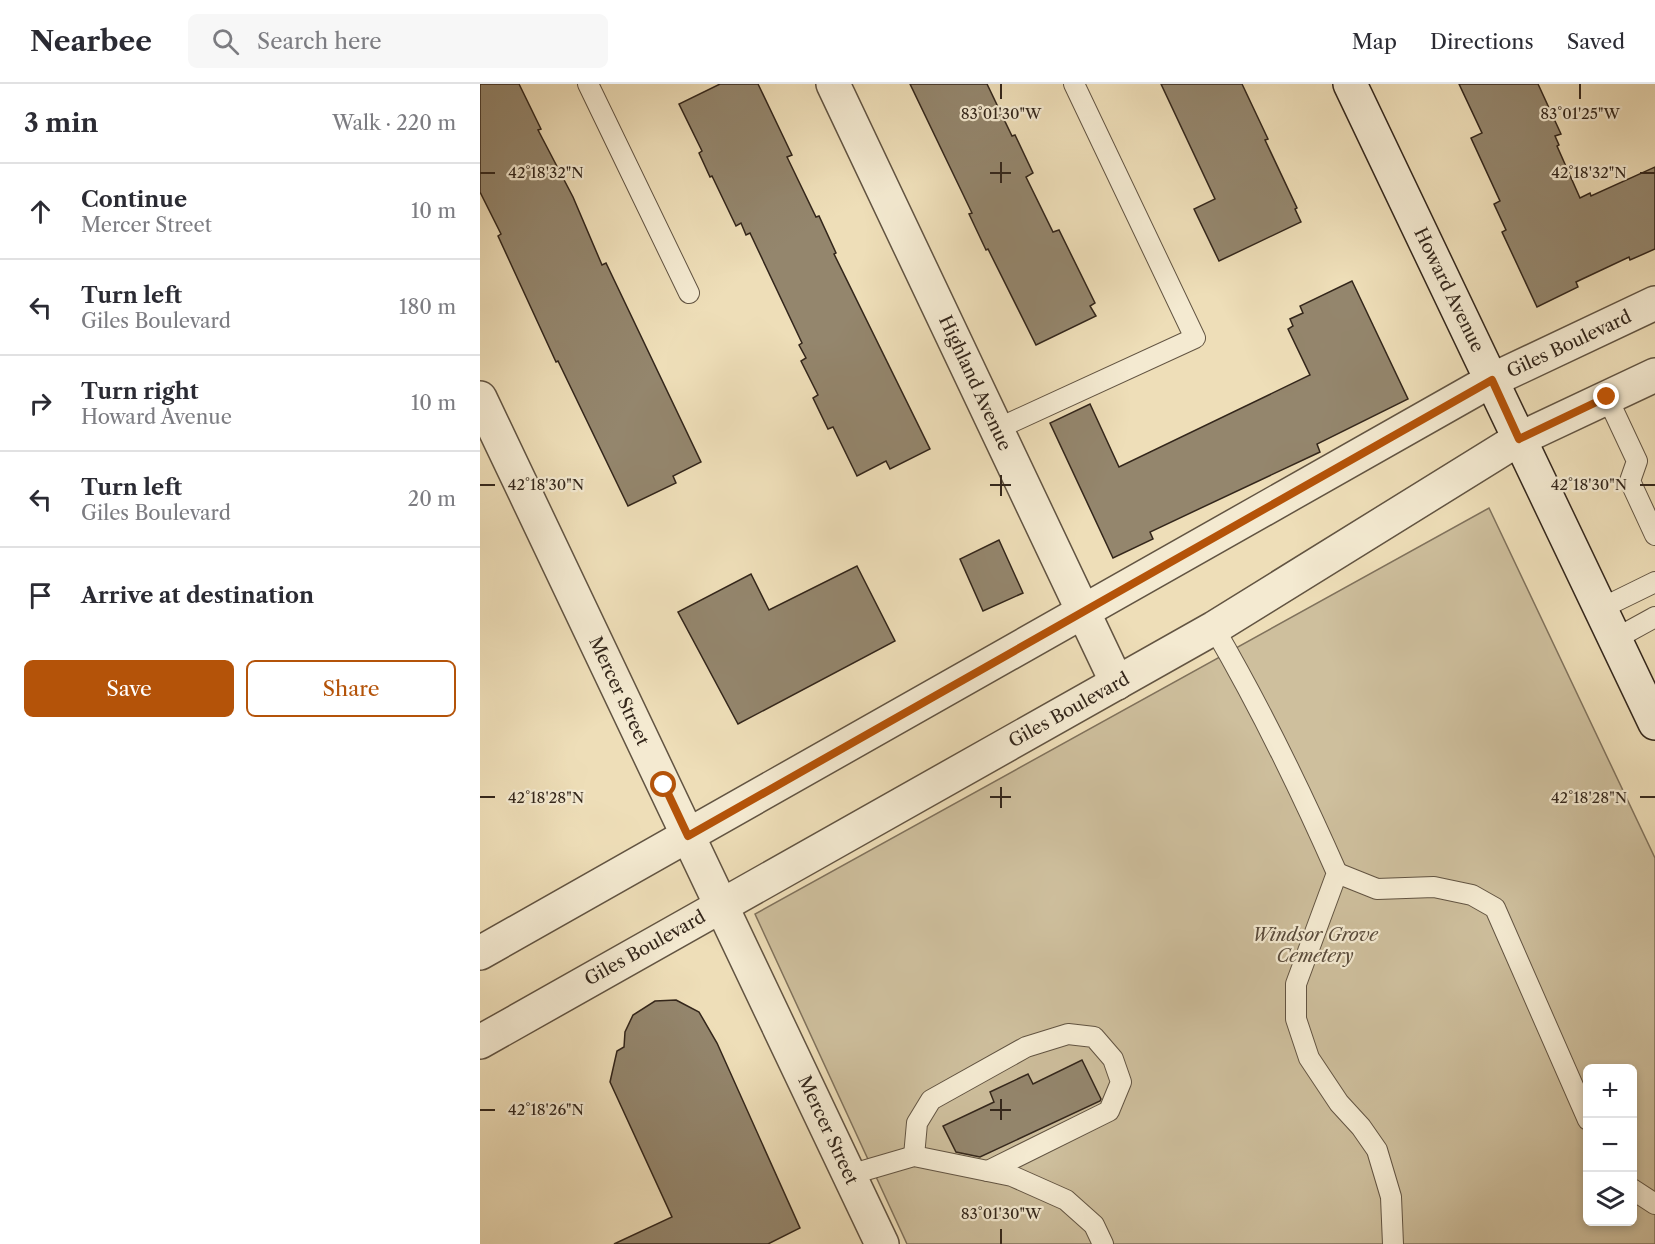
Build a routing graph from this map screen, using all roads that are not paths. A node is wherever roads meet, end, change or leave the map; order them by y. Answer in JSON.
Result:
{"nodes":[{"id":1,"x":588,"y":84,"type":"edge"},
{"id":2,"x":833,"y":84,"type":"edge"},
{"id":3,"x":1074,"y":84,"type":"edge"},
{"id":4,"x":1350,"y":84,"type":"edge"},
{"id":5,"x":688,"y":293,"type":"dead end"},
{"id":6,"x":1655,"y":303,"type":"edge"},
{"id":7,"x":1655,"y":375,"type":"edge"},
{"id":8,"x":1492,"y":380,"type":"junction"},
{"id":9,"x":1607,"y":397,"type":"junction"},
{"id":10,"x":480,"y":398,"type":"edge"},
{"id":11,"x":997,"y":429,"type":"junction"},
{"id":12,"x":1519,"y":439,"type":"junction"},
{"id":13,"x":1655,"y":535,"type":"edge"},
{"id":14,"x":1655,"y":582,"type":"edge"},
{"id":15,"x":1600,"y":609,"type":"junction"},
{"id":16,"x":1083,"y":612,"type":"junction"},
{"id":17,"x":1655,"y":617,"type":"edge"},
{"id":18,"x":1214,"y":627,"type":"junction"},
{"id":19,"x":1615,"y":639,"type":"junction"},
{"id":20,"x":1117,"y":683,"type":"junction"},
{"id":21,"x":1655,"y":723,"type":"edge"},
{"id":22,"x":688,"y":836,"type":"junction"},
{"id":23,"x":1337,"y":873,"type":"junction"},
{"id":24,"x":721,"y":906,"type":"junction"},
{"id":25,"x":480,"y":953,"type":"edge"},
{"id":26,"x":480,"y":1042,"type":"edge"},
{"id":27,"x":1586,"y":1118,"type":"edge"},
{"id":28,"x":914,"y":1156,"type":"junction"},
{"id":29,"x":988,"y":1172,"type":"junction"},
{"id":30,"x":849,"y":1175,"type":"junction"},
{"id":31,"x":1637,"y":1192,"type":"edge"},
{"id":32,"x":1655,"y":1204,"type":"edge"},
{"id":33,"x":882,"y":1244,"type":"edge"},
{"id":34,"x":1103,"y":1244,"type":"edge"},
{"id":35,"x":1392,"y":1244,"type":"edge"}],
"edges":[{"from":1,"to":5,"type":"lane"},
{"from":2,"to":11,"type":"street","name":"Highland Avenue"},
{"from":3,"to":11,"type":"lane"},
{"from":4,"to":8,"type":"street","name":"Howard Avenue"},
{"from":6,"to":8,"type":"street","name":"Giles Boulevard"},
{"from":7,"to":9,"type":"street","name":"Giles Boulevard"},
{"from":8,"to":12,"type":"street","name":"Howard Avenue"},
{"from":8,"to":16,"type":"street","name":"Giles Boulevard"},
{"from":9,"to":12,"type":"street","name":"Giles Boulevard"},
{"from":9,"to":13,"type":"lane"},
{"from":10,"to":22,"type":"street","name":"Mercer Street"},
{"from":11,"to":16,"type":"street","name":"Highland Avenue"},
{"from":12,"to":15,"type":"street","name":"Howard Avenue"},
{"from":12,"to":18,"type":"street","name":"Giles Boulevard"},
{"from":14,"to":15,"type":"lane"},
{"from":15,"to":19,"type":"street","name":"Howard Avenue"},
{"from":16,"to":20,"type":"street","name":"Highland Avenue"},
{"from":16,"to":22,"type":"street","name":"Giles Boulevard"},
{"from":17,"to":19,"type":"lane"},
{"from":18,"to":20,"type":"street","name":"Giles Boulevard"},
{"from":18,"to":23,"type":"lane"},
{"from":19,"to":21,"type":"street","name":"Howard Avenue"},
{"from":20,"to":24,"type":"street","name":"Giles Boulevard"},
{"from":22,"to":24,"type":"street","name":"Mercer Street"},
{"from":22,"to":25,"type":"street","name":"Giles Boulevard"},
{"from":23,"to":27,"type":"lane"},
{"from":23,"to":35,"type":"lane"},
{"from":24,"to":26,"type":"street","name":"Giles Boulevard"},
{"from":24,"to":30,"type":"street","name":"Mercer Street"},
{"from":28,"to":29,"type":"lane"},
{"from":28,"to":29,"type":"lane"},
{"from":28,"to":30,"type":"lane"},
{"from":29,"to":34,"type":"lane"},
{"from":30,"to":33,"type":"street","name":"Mercer Street"},
{"from":31,"to":32,"type":"lane"}]}
